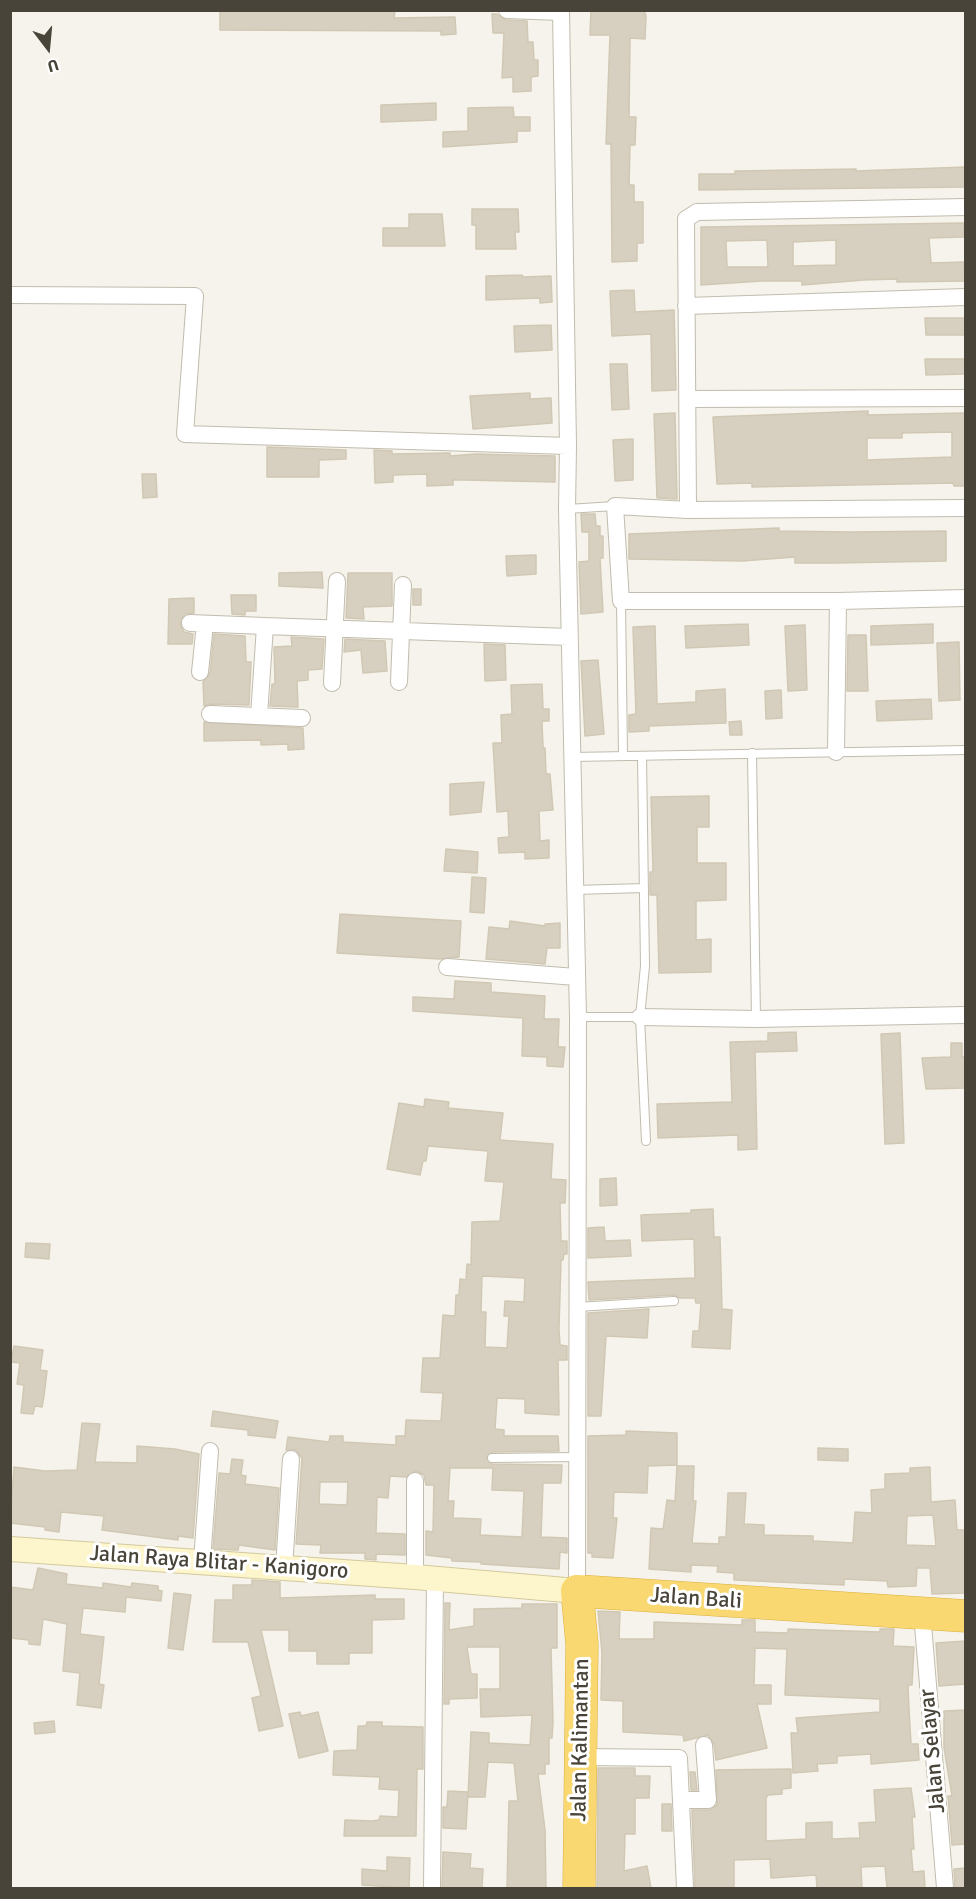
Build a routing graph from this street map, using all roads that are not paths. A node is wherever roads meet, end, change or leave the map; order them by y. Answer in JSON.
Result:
{"nodes":[{"id":1,"x":507,"y":10,"type":"edge"},
{"id":2,"x":561,"y":11,"type":"edge"},
{"id":3,"x":966,"y":207,"type":"edge"},
{"id":4,"x":10,"y":295,"type":"edge"},
{"id":5,"x":966,"y":297,"type":"edge"},
{"id":6,"x":686,"y":306,"type":"junction"},
{"id":7,"x":966,"y":398,"type":"edge"},
{"id":8,"x":687,"y":399,"type":"junction"},
{"id":9,"x":568,"y":446,"type":"junction"},
{"id":10,"x":615,"y":506,"type":"junction"},
{"id":11,"x":966,"y":508,"type":"edge"},
{"id":12,"x":567,"y":509,"type":"junction"},
{"id":13,"x":688,"y":510,"type":"junction"},
{"id":14,"x":337,"y":580,"type":"dead end"},
{"id":15,"x":403,"y":585,"type":"dead end"},
{"id":16,"x":966,"y":598,"type":"edge"},
{"id":17,"x":621,"y":600,"type":"junction"},
{"id":18,"x":838,"y":601,"type":"junction"},
{"id":19,"x":265,"y":626,"type":"junction"},
{"id":20,"x":336,"y":630,"type":"junction"},
{"id":21,"x":402,"y":632,"type":"junction"},
{"id":22,"x":569,"y":637,"type":"junction"},
{"id":23,"x":200,"y":672,"type":"dead end"},
{"id":24,"x":399,"y":682,"type":"dead end"},
{"id":25,"x":332,"y":684,"type":"dead end"},
{"id":26,"x":210,"y":714,"type":"dead end"},
{"id":27,"x":259,"y":716,"type":"junction"},
{"id":28,"x":302,"y":718,"type":"dead end"},
{"id":29,"x":966,"y":750,"type":"edge"},
{"id":30,"x":836,"y":752,"type":"junction"},
{"id":31,"x":752,"y":753,"type":"junction"},
{"id":32,"x":623,"y":754,"type":"junction"},
{"id":33,"x":642,"y":756,"type":"junction"},
{"id":34,"x":572,"y":757,"type":"junction"},
{"id":35,"x":644,"y":888,"type":"junction"},
{"id":36,"x":575,"y":890,"type":"junction"},
{"id":37,"x":447,"y":967,"type":"dead end"},
{"id":38,"x":576,"y":976,"type":"junction"},
{"id":39,"x":966,"y":1015,"type":"edge"},
{"id":40,"x":578,"y":1017,"type":"junction"},
{"id":41,"x":640,"y":1017,"type":"junction"},
{"id":42,"x":756,"y":1019,"type":"junction"},
{"id":43,"x":646,"y":1141,"type":"dead end"},
{"id":44,"x":674,"y":1301,"type":"dead end"},
{"id":45,"x":577,"y":1307,"type":"junction"},
{"id":46,"x":210,"y":1451,"type":"dead end"},
{"id":47,"x":575,"y":1457,"type":"junction"},
{"id":48,"x":492,"y":1458,"type":"dead end"},
{"id":49,"x":291,"y":1459,"type":"dead end"},
{"id":50,"x":415,"y":1481,"type":"dead end"},
{"id":51,"x":10,"y":1549,"type":"edge"},
{"id":52,"x":202,"y":1561,"type":"junction"},
{"id":53,"x":284,"y":1568,"type":"junction"},
{"id":54,"x":426,"y":1578,"type":"junction"},
{"id":55,"x":577,"y":1591,"type":"junction"},
{"id":56,"x":922,"y":1613,"type":"junction"},
{"id":57,"x":966,"y":1616,"type":"edge"},
{"id":58,"x":704,"y":1745,"type":"dead end"},
{"id":59,"x":581,"y":1757,"type":"junction"},
{"id":60,"x":681,"y":1800,"type":"junction"},
{"id":61,"x":432,"y":1888,"type":"edge"},
{"id":62,"x":579,"y":1888,"type":"edge"},
{"id":63,"x":685,"y":1888,"type":"edge"},
{"id":64,"x":945,"y":1888,"type":"edge"}],
"edges":[{"from":1,"to":2,"type":"street"},
{"from":2,"to":9,"type":"street"},
{"from":3,"to":6,"type":"street"},
{"from":4,"to":9,"type":"street"},
{"from":5,"to":6,"type":"street"},
{"from":6,"to":8,"type":"street"},
{"from":7,"to":8,"type":"street"},
{"from":8,"to":13,"type":"street"},
{"from":9,"to":12,"type":"street"},
{"from":10,"to":12,"type":"lane"},
{"from":10,"to":13,"type":"street"},
{"from":10,"to":17,"type":"street"},
{"from":11,"to":13,"type":"street"},
{"from":12,"to":22,"type":"street"},
{"from":14,"to":20,"type":"street"},
{"from":15,"to":21,"type":"street"},
{"from":16,"to":18,"type":"street"},
{"from":17,"to":18,"type":"street"},
{"from":17,"to":32,"type":"lane"},
{"from":18,"to":30,"type":"street"},
{"from":19,"to":20,"type":"street"},
{"from":19,"to":23,"type":"street"},
{"from":19,"to":27,"type":"street"},
{"from":20,"to":21,"type":"street"},
{"from":20,"to":25,"type":"street"},
{"from":21,"to":22,"type":"street"},
{"from":21,"to":24,"type":"street"},
{"from":22,"to":34,"type":"street"},
{"from":26,"to":27,"type":"street"},
{"from":27,"to":28,"type":"street"},
{"from":29,"to":30,"type":"lane"},
{"from":30,"to":31,"type":"lane"},
{"from":31,"to":33,"type":"lane"},
{"from":31,"to":42,"type":"lane"},
{"from":32,"to":33,"type":"lane"},
{"from":32,"to":34,"type":"lane"},
{"from":33,"to":35,"type":"lane"},
{"from":34,"to":36,"type":"street"},
{"from":35,"to":36,"type":"lane"},
{"from":35,"to":41,"type":"lane"},
{"from":36,"to":38,"type":"street"},
{"from":37,"to":38,"type":"street"},
{"from":38,"to":40,"type":"street"},
{"from":39,"to":42,"type":"street"},
{"from":40,"to":41,"type":"lane"},
{"from":40,"to":45,"type":"street"},
{"from":41,"to":42,"type":"street"},
{"from":41,"to":43,"type":"lane"},
{"from":44,"to":45,"type":"lane"},
{"from":45,"to":47,"type":"street"},
{"from":46,"to":52,"type":"street"},
{"from":47,"to":48,"type":"lane"},
{"from":47,"to":55,"type":"street"},
{"from":49,"to":53,"type":"street"},
{"from":50,"to":54,"type":"street"},
{"from":51,"to":52,"type":"main road","name":"Jalan Raya Blitar - Kanigoro"},
{"from":52,"to":53,"type":"main road","name":"Jalan Raya Blitar - Kanigoro"},
{"from":53,"to":54,"type":"main road","name":"Jalan Raya Blitar - Kanigoro"},
{"from":54,"to":55,"type":"main road","name":"Jalan Bali"},
{"from":54,"to":61,"type":"street"},
{"from":55,"to":56,"type":"highway","name":"Jalan Bali"},
{"from":55,"to":59,"type":"highway","name":"Jalan Kalimantan"},
{"from":56,"to":57,"type":"highway","name":"Jalan Bali"},
{"from":56,"to":64,"type":"street","name":"Jalan Selayar"},
{"from":58,"to":60,"type":"street"},
{"from":59,"to":60,"type":"street"},
{"from":59,"to":62,"type":"highway","name":"Jalan Kalimantan"},
{"from":60,"to":63,"type":"street"}]}
